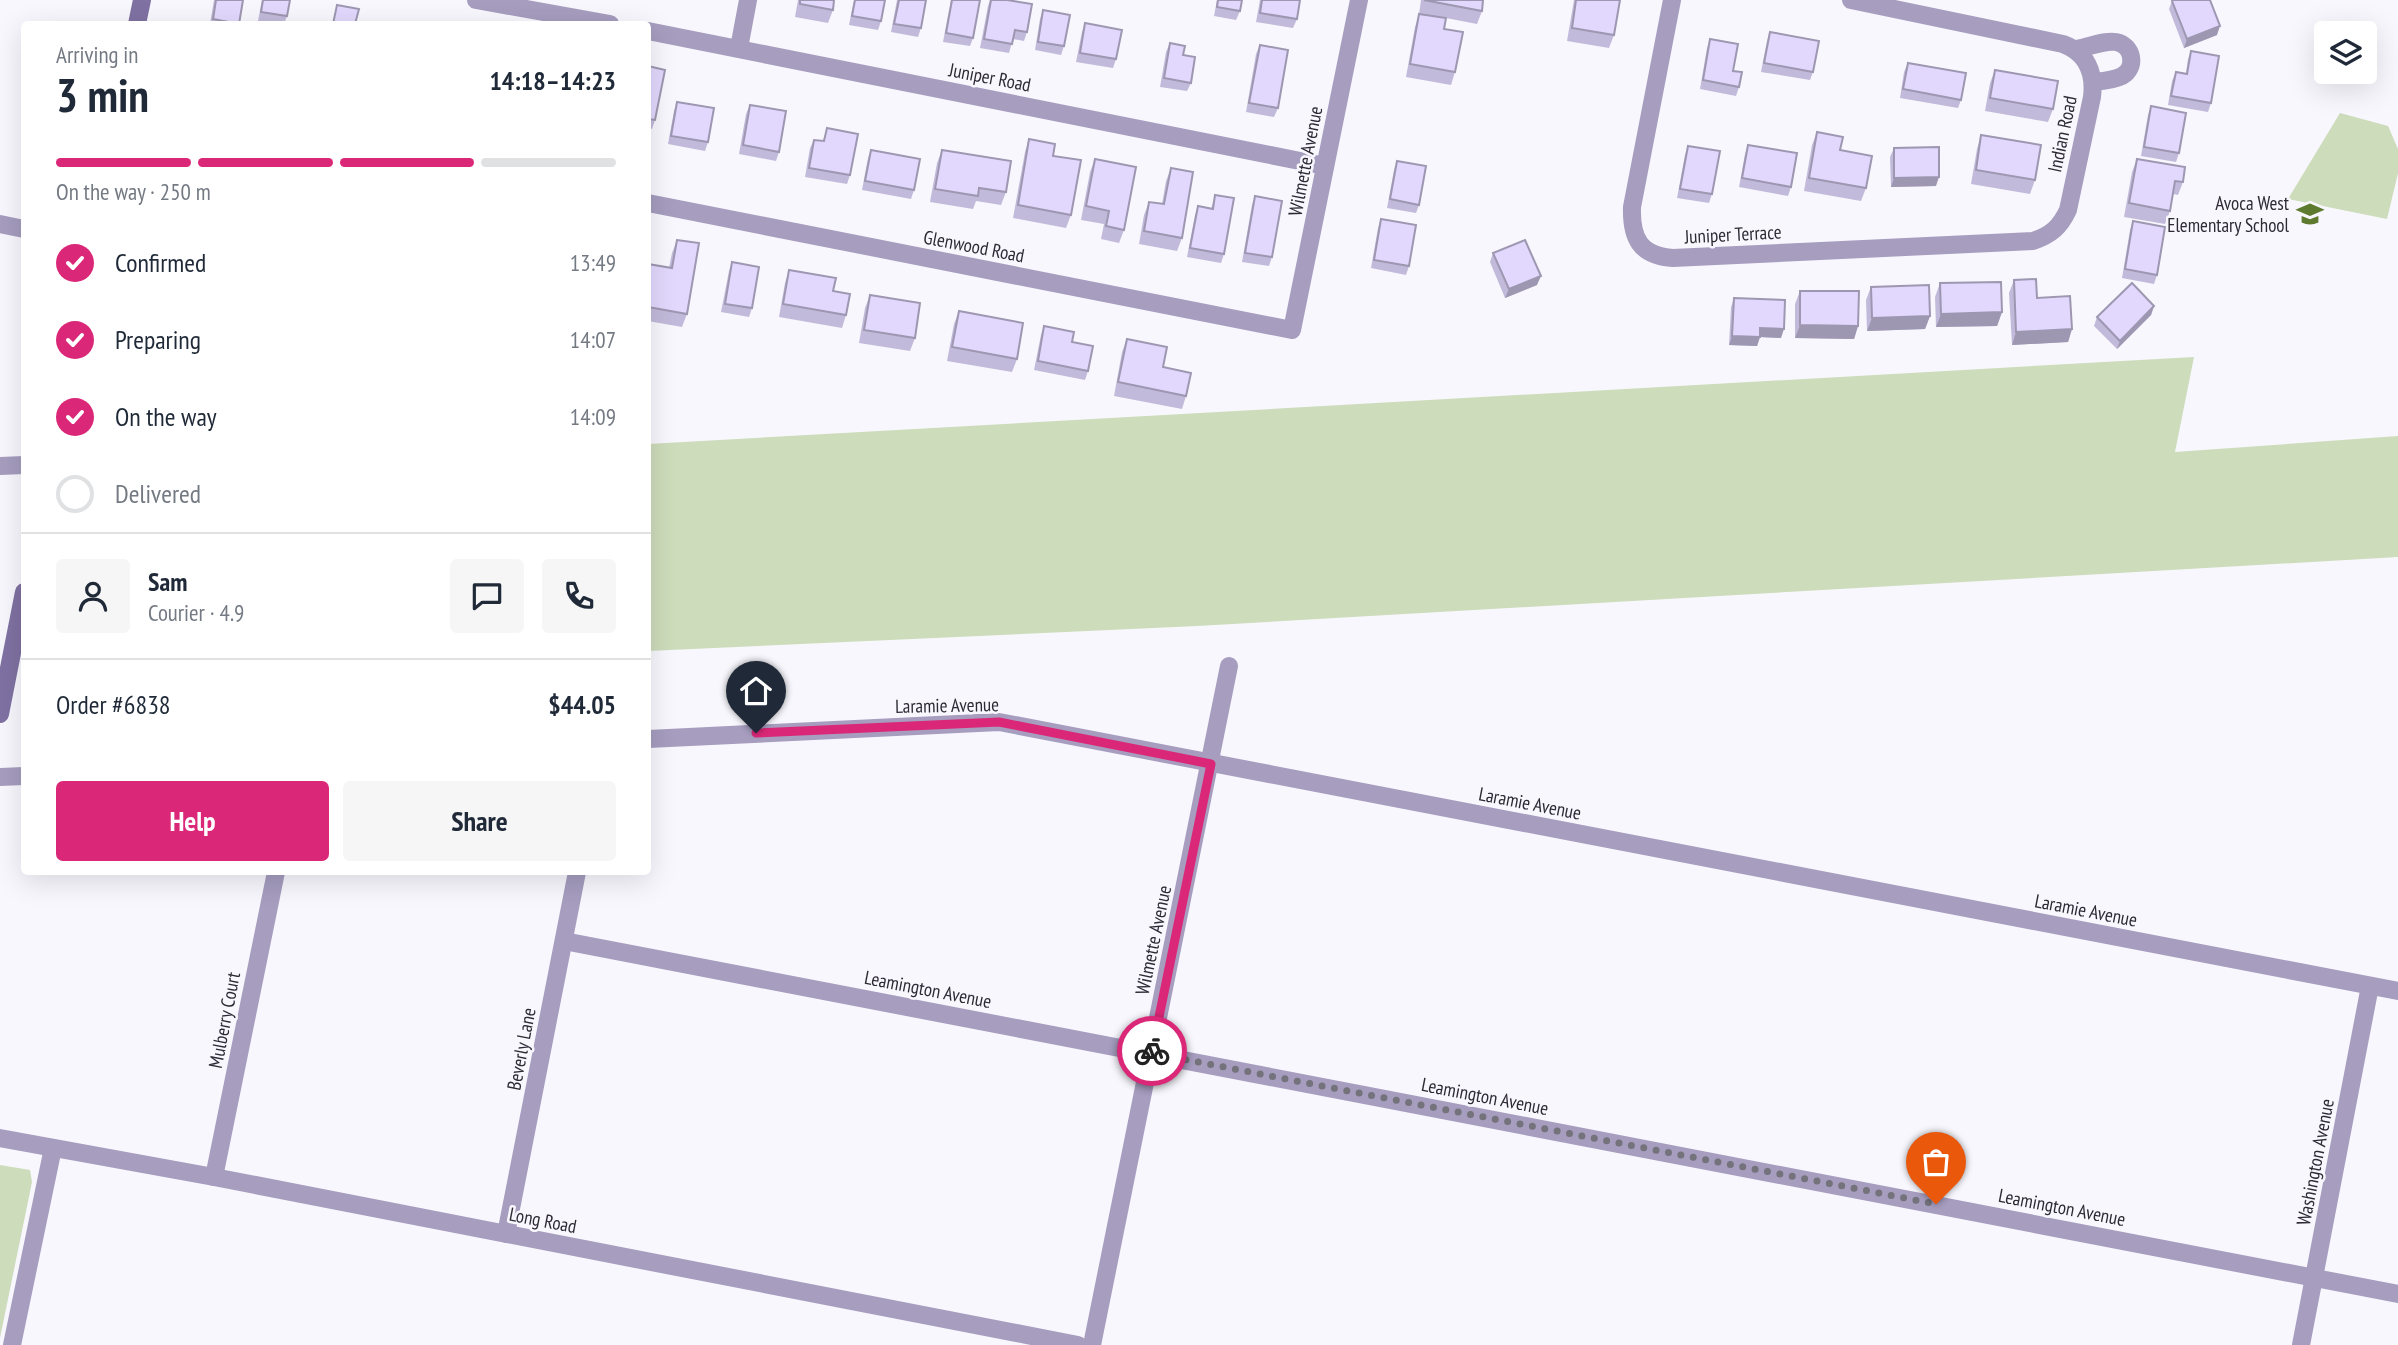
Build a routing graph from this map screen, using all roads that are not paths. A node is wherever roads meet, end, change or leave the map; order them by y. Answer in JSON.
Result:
{"nodes":[{"id":1,"x":142,"y":0,"type":"edge"},
{"id":2,"x":476,"y":0,"type":"edge"},
{"id":3,"x":748,"y":0,"type":"edge"},
{"id":4,"x":1359,"y":0,"type":"edge"},
{"id":5,"x":1672,"y":0,"type":"edge"},
{"id":6,"x":1852,"y":0,"type":"edge"},
{"id":7,"x":138,"y":21,"type":"edge"},
{"id":8,"x":593,"y":21,"type":"edge"},
{"id":9,"x":651,"y":32,"type":"edge"},
{"id":10,"x":739,"y":48,"type":"junction"},
{"id":11,"x":2077,"y":49,"type":"junction"},
{"id":12,"x":2094,"y":82,"type":"junction"},
{"id":13,"x":1325,"y":166,"type":"junction"},
{"id":14,"x":651,"y":204,"type":"edge"},
{"id":15,"x":2068,"y":210,"type":"joint"},
{"id":16,"x":0,"y":224,"type":"edge"},
{"id":17,"x":21,"y":228,"type":"edge"},
{"id":18,"x":1292,"y":330,"type":"joint"},
{"id":19,"x":21,"y":465,"type":"edge"},
{"id":20,"x":0,"y":466,"type":"edge"},
{"id":21,"x":21,"y":607,"type":"edge"},
{"id":22,"x":1229,"y":666,"type":"dead end"},
{"id":23,"x":0,"y":714,"type":"edge"},
{"id":24,"x":651,"y":739,"type":"edge"},
{"id":25,"x":1211,"y":764,"type":"junction"},
{"id":26,"x":21,"y":776,"type":"edge"},
{"id":27,"x":0,"y":777,"type":"edge"},
{"id":28,"x":275,"y":875,"type":"edge"},
{"id":29,"x":576,"y":875,"type":"edge"},
{"id":30,"x":564,"y":941,"type":"junction"},
{"id":31,"x":2370,"y":986,"type":"junction"},
{"id":32,"x":2398,"y":991,"type":"edge"},
{"id":33,"x":1151,"y":1053,"type":"junction"},
{"id":34,"x":0,"y":1138,"type":"edge"},
{"id":35,"x":52,"y":1148,"type":"junction"},
{"id":36,"x":214,"y":1177,"type":"junction"},
{"id":37,"x":506,"y":1234,"type":"junction"},
{"id":38,"x":2314,"y":1278,"type":"junction"},
{"id":39,"x":2398,"y":1294,"type":"edge"},
{"id":40,"x":12,"y":1345,"type":"edge"},
{"id":41,"x":1078,"y":1345,"type":"edge"},
{"id":42,"x":1092,"y":1345,"type":"edge"},
{"id":43,"x":2301,"y":1345,"type":"edge"}],
"edges":[{"from":1,"to":7,"type":"main road"},
{"from":2,"to":8,"type":"street"},
{"from":3,"to":10,"type":"street"},
{"from":4,"to":13,"type":"street","name":"Wilmette Avenue"},
{"from":5,"to":15,"type":"street","name":"Juniper Terrace"},
{"from":6,"to":11,"type":"street"},
{"from":9,"to":10,"type":"street","name":"Juniper Road"},
{"from":10,"to":13,"type":"street","name":"Juniper Road"},
{"from":11,"to":12,"type":"street","name":"Indian Road"},
{"from":11,"to":12,"type":"street"},
{"from":12,"to":15,"type":"street","name":"Indian Road"},
{"from":13,"to":18,"type":"street","name":"Wilmette Avenue"},
{"from":14,"to":18,"type":"street","name":"Glenwood Road"},
{"from":16,"to":17,"type":"street"},
{"from":19,"to":20,"type":"street"},
{"from":21,"to":23,"type":"main road"},
{"from":22,"to":25,"type":"street","name":"Wilmette Avenue"},
{"from":24,"to":25,"type":"street","name":"Laramie Avenue"},
{"from":25,"to":31,"type":"street","name":"Laramie Avenue"},
{"from":25,"to":33,"type":"street","name":"Wilmette Avenue"},
{"from":26,"to":27,"type":"street"},
{"from":28,"to":36,"type":"street","name":"Mulberry Court"},
{"from":29,"to":30,"type":"street","name":"Beverly Lane"},
{"from":30,"to":33,"type":"street","name":"Leamington Avenue"},
{"from":30,"to":37,"type":"street","name":"Beverly Lane"},
{"from":31,"to":32,"type":"street","name":"Laramie Avenue"},
{"from":31,"to":38,"type":"street","name":"Washington Avenue"},
{"from":33,"to":38,"type":"street","name":"Leamington Avenue"},
{"from":33,"to":42,"type":"street","name":"Wilmette Avenue"},
{"from":34,"to":35,"type":"street","name":"Long Road"},
{"from":35,"to":36,"type":"street","name":"Long Road"},
{"from":35,"to":40,"type":"street"},
{"from":36,"to":37,"type":"street","name":"Long Road"},
{"from":37,"to":41,"type":"street","name":"Long Road"},
{"from":38,"to":39,"type":"street","name":"Leamington Avenue"},
{"from":38,"to":43,"type":"street","name":"Washington Avenue"}]}
